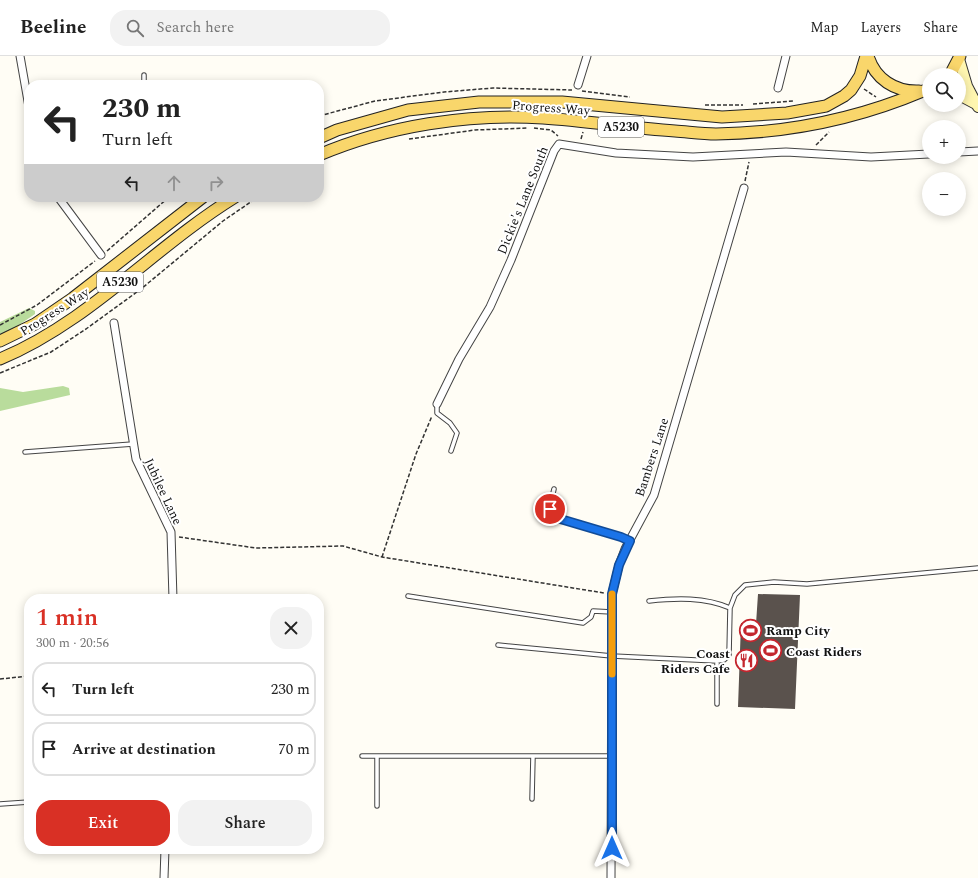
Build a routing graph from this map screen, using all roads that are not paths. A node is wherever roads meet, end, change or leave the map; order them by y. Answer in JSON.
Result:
{"nodes":[{"id":1,"x":20,"y":56,"type":"edge"},
{"id":2,"x":587,"y":56,"type":"edge"},
{"id":3,"x":786,"y":56,"type":"edge"},
{"id":4,"x":867,"y":56,"type":"edge"},
{"id":5,"x":960,"y":57,"type":"edge"},
{"id":6,"x":954,"y":68,"type":"edge"},
{"id":7,"x":144,"y":75,"type":"dead end"},
{"id":8,"x":24,"y":80,"type":"edge"},
{"id":9,"x":144,"y":80,"type":"edge"},
{"id":10,"x":578,"y":85,"type":"dead end"},
{"id":11,"x":778,"y":88,"type":"dead end"},
{"id":12,"x":922,"y":90,"type":"edge"},
{"id":13,"x":922,"y":92,"type":"edge"},
{"id":14,"x":966,"y":99,"type":"edge"},
{"id":15,"x":977,"y":106,"type":"edge"},
{"id":16,"x":324,"y":136,"type":"edge"},
{"id":17,"x":978,"y":151,"type":"edge"},
{"id":18,"x":966,"y":152,"type":"edge"},
{"id":19,"x":324,"y":153,"type":"edge"},
{"id":20,"x":922,"y":154,"type":"edge"},
{"id":21,"x":744,"y":188,"type":"road end"},
{"id":22,"x":62,"y":202,"type":"edge"},
{"id":23,"x":197,"y":202,"type":"edge"},
{"id":24,"x":228,"y":202,"type":"edge"},
{"id":25,"x":101,"y":256,"type":"road end"},
{"id":26,"x":114,"y":323,"type":"dead end"},
{"id":27,"x":0,"y":341,"type":"edge"},
{"id":28,"x":0,"y":359,"type":"edge"},
{"id":29,"x":437,"y":404,"type":"joint"},
{"id":30,"x":133,"y":444,"type":"junction"},
{"id":31,"x":451,"y":451,"type":"dead end"},
{"id":32,"x":25,"y":452,"type":"dead end"},
{"id":33,"x":554,"y":489,"type":"dead end"},
{"id":34,"x":630,"y":541,"type":"junction"},
{"id":35,"x":978,"y":568,"type":"edge"},
{"id":36,"x":173,"y":594,"type":"edge"},
{"id":37,"x":408,"y":596,"type":"dead end"},
{"id":38,"x":649,"y":601,"type":"dead end"},
{"id":39,"x":730,"y":608,"type":"junction"},
{"id":40,"x":612,"y":612,"type":"junction"},
{"id":41,"x":498,"y":645,"type":"dead end"},
{"id":42,"x":612,"y":656,"type":"junction"},
{"id":43,"x":717,"y":661,"type":"junction"},
{"id":44,"x":717,"y":704,"type":"dead end"},
{"id":45,"x":362,"y":756,"type":"dead end"},
{"id":46,"x":377,"y":756,"type":"junction"},
{"id":47,"x":533,"y":756,"type":"junction"},
{"id":48,"x":612,"y":756,"type":"junction"},
{"id":49,"x":532,"y":799,"type":"dead end"},
{"id":50,"x":24,"y":802,"type":"edge"},
{"id":51,"x":0,"y":804,"type":"edge"},
{"id":52,"x":377,"y":806,"type":"dead end"},
{"id":53,"x":164,"y":854,"type":"edge"},
{"id":54,"x":164,"y":878,"type":"edge"},
{"id":55,"x":612,"y":878,"type":"edge"}],
"edges":[{"from":1,"to":8,"type":"street"},
{"from":2,"to":10,"type":"street"},
{"from":3,"to":11,"type":"street"},
{"from":4,"to":12,"type":"main road","number":"A5230"},
{"from":4,"to":16,"type":"main road","name":"Progress Way","number":"A5230"},
{"from":5,"to":6,"type":"main road"},
{"from":5,"to":15,"type":"street"},
{"from":7,"to":9,"type":"lane"},
{"from":13,"to":19,"type":"main road","name":"Progress Way","number":"A5230"},
{"from":14,"to":15,"type":"street"},
{"from":17,"to":18,"type":"street"},
{"from":20,"to":29,"type":"street","name":"Dickie's Lane South"},
{"from":21,"to":34,"type":"street","name":"Bambers Lane"},
{"from":22,"to":25,"type":"street"},
{"from":23,"to":27,"type":"main road","name":"Progress Way","number":"A5230"},
{"from":24,"to":28,"type":"main road","name":"Progress Way","number":"A5230"},
{"from":26,"to":30,"type":"street","name":"Jubilee Lane"},
{"from":29,"to":31,"type":"lane"},
{"from":30,"to":32,"type":"lane"},
{"from":30,"to":36,"type":"street","name":"Jubilee Lane"},
{"from":33,"to":34,"type":"lane"},
{"from":34,"to":40,"type":"street","name":"Bambers Lane"},
{"from":35,"to":39,"type":"lane"},
{"from":37,"to":40,"type":"lane"},
{"from":38,"to":39,"type":"lane"},
{"from":39,"to":43,"type":"lane"},
{"from":40,"to":42,"type":"street","name":"Bambers Lane"},
{"from":41,"to":42,"type":"lane"},
{"from":42,"to":43,"type":"lane"},
{"from":42,"to":48,"type":"street","name":"Bambers Lane"},
{"from":43,"to":44,"type":"lane"},
{"from":45,"to":46,"type":"lane"},
{"from":46,"to":47,"type":"lane"},
{"from":46,"to":52,"type":"lane"},
{"from":47,"to":48,"type":"lane"},
{"from":47,"to":49,"type":"lane"},
{"from":48,"to":55,"type":"street","name":"Bambers Lane"},
{"from":50,"to":51,"type":"lane"},
{"from":53,"to":54,"type":"street"}]}
